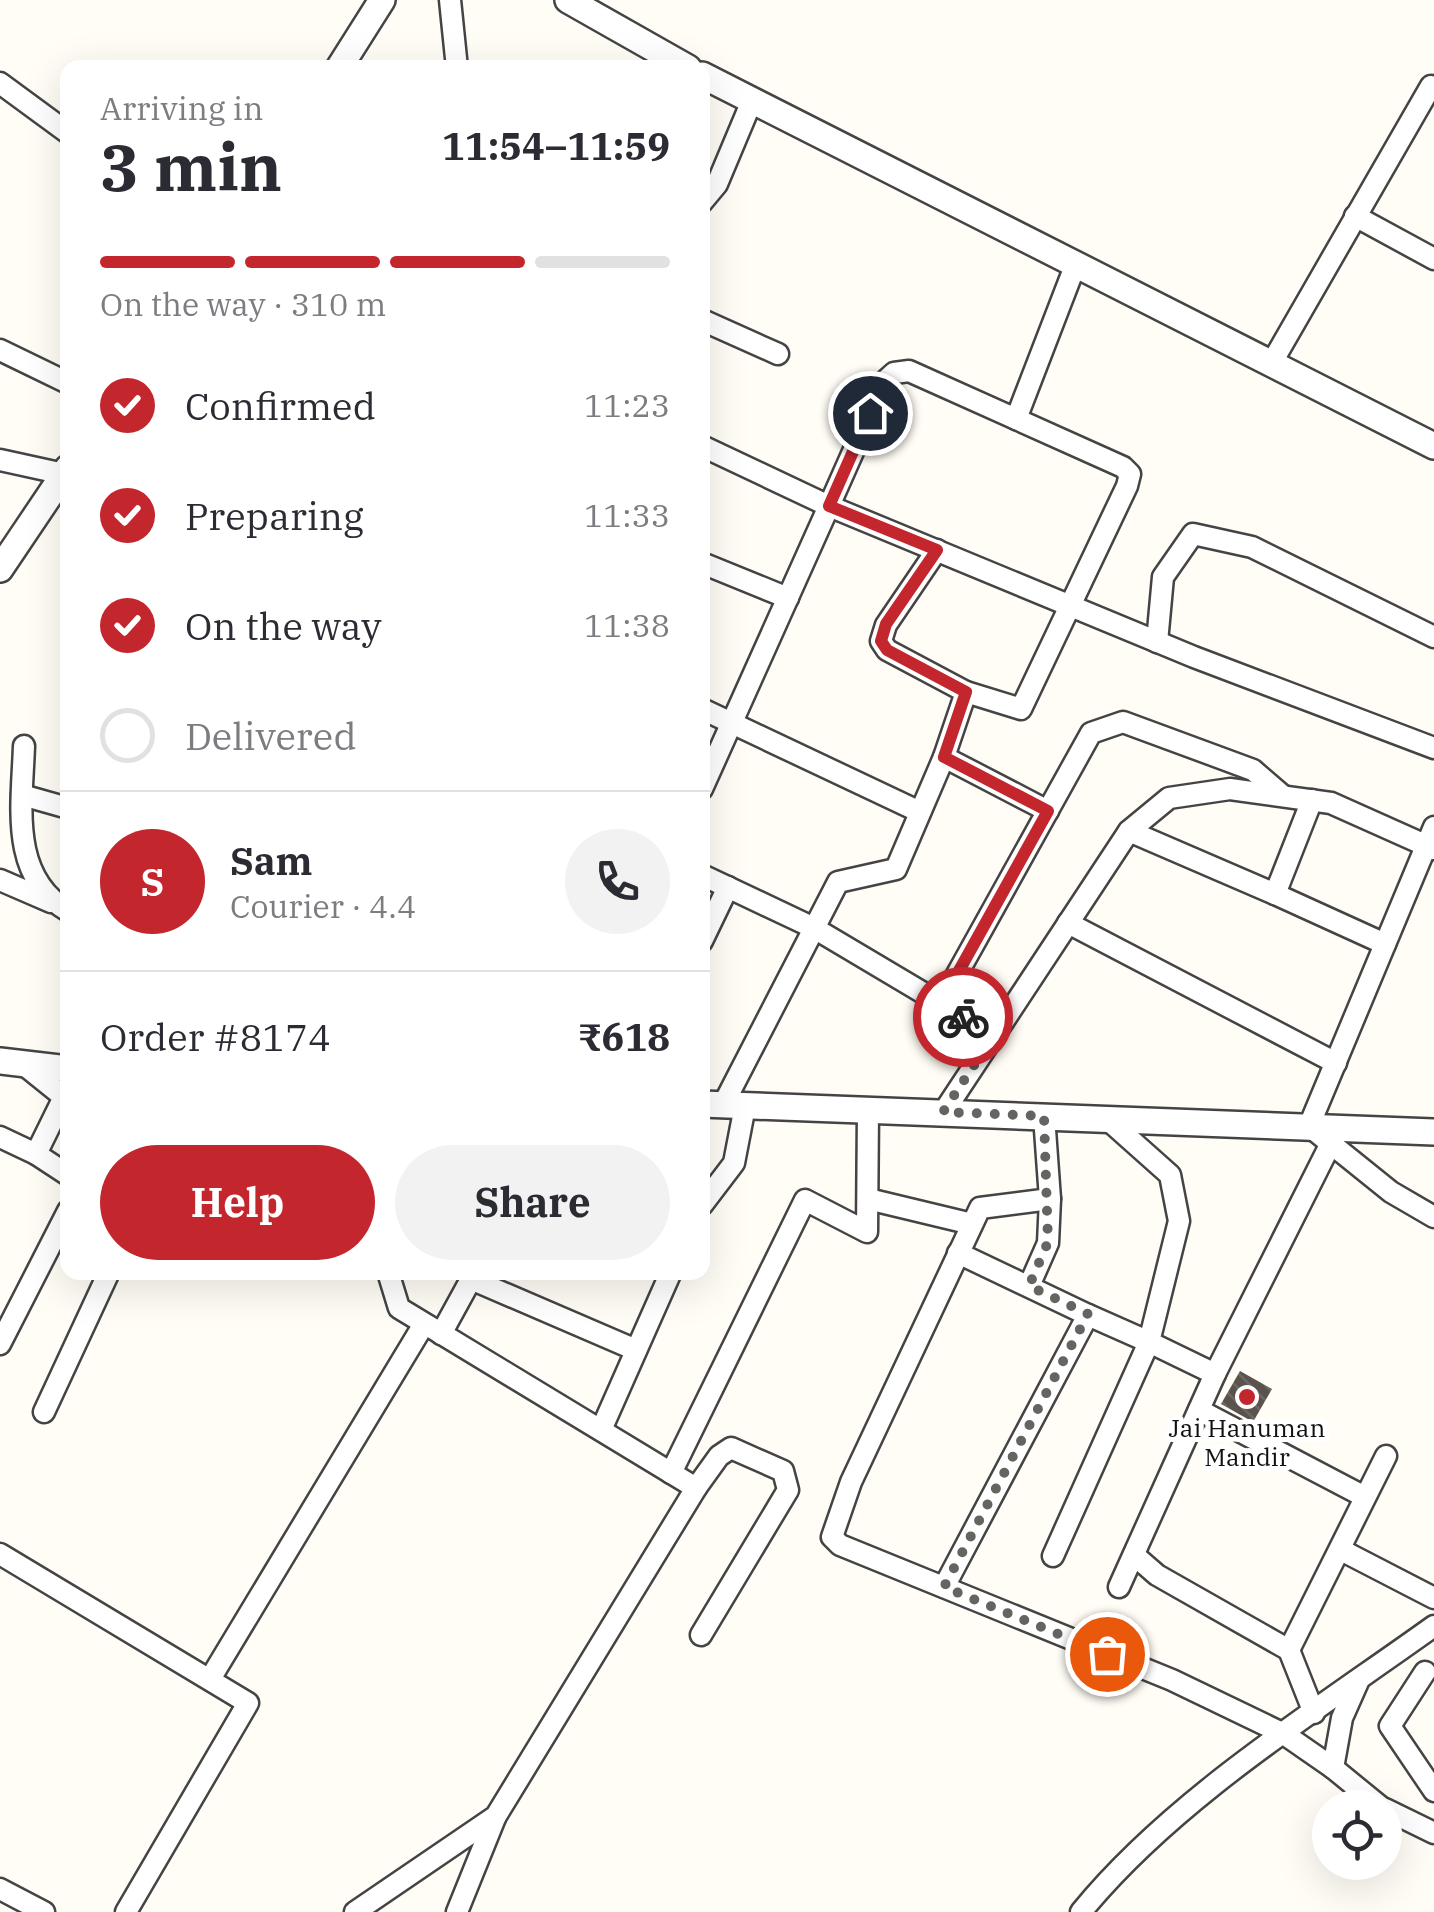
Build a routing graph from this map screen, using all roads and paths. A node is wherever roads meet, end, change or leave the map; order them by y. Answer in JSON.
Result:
{"nodes":[{"id":1,"x":382,"y":0,"type":"edge"},
{"id":2,"x":450,"y":0,"type":"edge"},
{"id":3,"x":568,"y":0,"type":"edge"},
{"id":4,"x":344,"y":60,"type":"edge"},
{"id":5,"x":456,"y":60,"type":"edge"},
{"id":6,"x":674,"y":60,"type":"edge"},
{"id":7,"x":710,"y":80,"type":"edge"},
{"id":8,"x":0,"y":84,"type":"edge"},
{"id":9,"x":1433,"y":84,"type":"edge"},
{"id":10,"x":751,"y":102,"type":"junction"},
{"id":11,"x":60,"y":126,"type":"edge"},
{"id":12,"x":710,"y":193,"type":"edge"},
{"id":13,"x":1354,"y":216,"type":"junction"},
{"id":14,"x":1434,"y":258,"type":"edge"},
{"id":15,"x":1075,"y":266,"type":"junction"},
{"id":16,"x":710,"y":324,"type":"edge"},
{"id":17,"x":0,"y":350,"type":"edge"},
{"id":18,"x":778,"y":354,"type":"dead end"},
{"id":19,"x":1271,"y":364,"type":"junction"},
{"id":20,"x":60,"y":380,"type":"edge"},
{"id":21,"x":1016,"y":418,"type":"junction"},
{"id":22,"x":1434,"y":446,"type":"edge"},
{"id":23,"x":710,"y":450,"type":"edge"},
{"id":24,"x":0,"y":460,"type":"edge"},
{"id":25,"x":60,"y":470,"type":"edge"},
{"id":26,"x":60,"y":480,"type":"edge"},
{"id":27,"x":829,"y":506,"type":"junction"},
{"id":28,"x":937,"y":550,"type":"junction"},
{"id":29,"x":2,"y":564,"type":"edge"},
{"id":30,"x":710,"y":566,"type":"edge"},
{"id":31,"x":788,"y":598,"type":"junction"},
{"id":32,"x":1070,"y":606,"type":"junction"},
{"id":33,"x":1434,"y":637,"type":"edge"},
{"id":34,"x":1157,"y":642,"type":"junction"},
{"id":35,"x":966,"y":692,"type":"junction"},
{"id":36,"x":710,"y":713,"type":"edge"},
{"id":37,"x":733,"y":722,"type":"junction"},
{"id":38,"x":24,"y":746,"type":"dead end"},
{"id":39,"x":1434,"y":748,"type":"edge"},
{"id":40,"x":944,"y":757,"type":"junction"},
{"id":41,"x":710,"y":772,"type":"edge"},
{"id":42,"x":22,"y":794,"type":"junction"},
{"id":43,"x":1282,"y":796,"type":"junction"},
{"id":44,"x":1312,"y":800,"type":"junction"},
{"id":45,"x":60,"y":806,"type":"edge"},
{"id":46,"x":1048,"y":811,"type":"junction"},
{"id":47,"x":920,"y":812,"type":"junction"},
{"id":48,"x":1128,"y":832,"type":"junction"},
{"id":49,"x":1432,"y":840,"type":"edge"},
{"id":50,"x":710,"y":879,"type":"edge"},
{"id":51,"x":0,"y":880,"type":"edge"},
{"id":52,"x":728,"y":887,"type":"junction"},
{"id":53,"x":1275,"y":894,"type":"junction"},
{"id":54,"x":60,"y":907,"type":"edge"},
{"id":55,"x":1068,"y":923,"type":"junction"},
{"id":56,"x":710,"y":924,"type":"edge"},
{"id":57,"x":814,"y":928,"type":"junction"},
{"id":58,"x":1386,"y":944,"type":"junction"},
{"id":59,"x":941,"y":1003,"type":"junction"},
{"id":60,"x":994,"y":1035,"type":"junction"},
{"id":61,"x":12,"y":1063,"type":"edge"},
{"id":62,"x":1336,"y":1063,"type":"junction"},
{"id":63,"x":60,"y":1069,"type":"edge"},
{"id":64,"x":60,"y":1093,"type":"edge"},
{"id":65,"x":60,"y":1104,"type":"edge"},
{"id":66,"x":724,"y":1105,"type":"edge"},
{"id":67,"x":868,"y":1110,"type":"junction"},
{"id":68,"x":943,"y":1112,"type":"junction"},
{"id":69,"x":1044,"y":1116,"type":"junction"},
{"id":70,"x":1106,"y":1118,"type":"junction"},
{"id":71,"x":1309,"y":1126,"type":"junction"},
{"id":72,"x":1434,"y":1132,"type":"edge"},
{"id":73,"x":0,"y":1137,"type":"edge"},
{"id":74,"x":1331,"y":1143,"type":"junction"},
{"id":75,"x":36,"y":1154,"type":"junction"},
{"id":76,"x":60,"y":1169,"type":"edge"},
{"id":77,"x":710,"y":1194,"type":"edge"},
{"id":78,"x":1050,"y":1199,"type":"junction"},
{"id":79,"x":868,"y":1200,"type":"junction"},
{"id":80,"x":1434,"y":1217,"type":"edge"},
{"id":81,"x":972,"y":1224,"type":"junction"},
{"id":82,"x":60,"y":1227,"type":"edge"},
{"id":83,"x":958,"y":1253,"type":"junction"},
{"id":84,"x":105,"y":1280,"type":"edge"},
{"id":85,"x":390,"y":1280,"type":"edge"},
{"id":86,"x":470,"y":1280,"type":"edge"},
{"id":87,"x":482,"y":1280,"type":"edge"},
{"id":88,"x":667,"y":1280,"type":"edge"},
{"id":89,"x":1029,"y":1286,"type":"junction"},
{"id":90,"x":1088,"y":1314,"type":"junction"},
{"id":91,"x":433,"y":1329,"type":"junction"},
{"id":92,"x":1149,"y":1342,"type":"junction"},
{"id":93,"x":0,"y":1344,"type":"edge"},
{"id":94,"x":636,"y":1350,"type":"junction"},
{"id":95,"x":1215,"y":1374,"type":"junction"},
{"id":96,"x":1199,"y":1410,"type":"junction"},
{"id":97,"x":44,"y":1412,"type":"dead end"},
{"id":98,"x":601,"y":1430,"type":"junction"},
{"id":99,"x":1386,"y":1456,"type":"dead end"},
{"id":100,"x":671,"y":1473,"type":"junction"},
{"id":101,"x":696,"y":1488,"type":"junction"},
{"id":102,"x":1366,"y":1497,"type":"junction"},
{"id":103,"x":1341,"y":1550,"type":"junction"},
{"id":104,"x":0,"y":1554,"type":"edge"},
{"id":105,"x":1134,"y":1555,"type":"junction"},
{"id":106,"x":1053,"y":1556,"type":"dead end"},
{"id":107,"x":1120,"y":1586,"type":"dead end"},
{"id":108,"x":944,"y":1587,"type":"junction"},
{"id":109,"x":1434,"y":1598,"type":"edge"},
{"id":110,"x":1434,"y":1626,"type":"edge"},
{"id":111,"x":701,"y":1636,"type":"dead end"},
{"id":112,"x":1289,"y":1650,"type":"junction"},
{"id":113,"x":1396,"y":1653,"type":"junction"},
{"id":114,"x":1430,"y":1675,"type":"edge"},
{"id":115,"x":210,"y":1679,"type":"junction"},
{"id":116,"x":1359,"y":1680,"type":"junction"},
{"id":117,"x":1314,"y":1713,"type":"junction"},
{"id":118,"x":1284,"y":1734,"type":"junction"},
{"id":119,"x":1333,"y":1768,"type":"junction"},
{"id":120,"x":1361,"y":1790,"type":"edge"},
{"id":121,"x":1434,"y":1791,"type":"edge"},
{"id":122,"x":496,"y":1816,"type":"junction"},
{"id":123,"x":1402,"y":1817,"type":"edge"},
{"id":124,"x":1434,"y":1833,"type":"edge"},
{"id":125,"x":0,"y":1888,"type":"edge"},
{"id":126,"x":44,"y":1912,"type":"edge"},
{"id":127,"x":126,"y":1912,"type":"edge"},
{"id":128,"x":356,"y":1912,"type":"edge"},
{"id":129,"x":457,"y":1912,"type":"edge"},
{"id":130,"x":1081,"y":1912,"type":"edge"}],
"edges":[{"from":1,"to":4,"type":"street"},
{"from":2,"to":5,"type":"street"},
{"from":3,"to":6,"type":"street"},
{"from":7,"to":10,"type":"street"},
{"from":8,"to":11,"type":"street"},
{"from":9,"to":13,"type":"street"},
{"from":10,"to":12,"type":"street"},
{"from":10,"to":15,"type":"street"},
{"from":13,"to":14,"type":"street"},
{"from":13,"to":19,"type":"street"},
{"from":15,"to":19,"type":"street"},
{"from":15,"to":21,"type":"street"},
{"from":16,"to":18,"type":"street"},
{"from":17,"to":20,"type":"street"},
{"from":19,"to":22,"type":"street"},
{"from":21,"to":27,"type":"street"},
{"from":21,"to":32,"type":"street"},
{"from":23,"to":27,"type":"street"},
{"from":24,"to":25,"type":"street"},
{"from":26,"to":29,"type":"street"},
{"from":27,"to":28,"type":"street"},
{"from":27,"to":31,"type":"street"},
{"from":28,"to":32,"type":"street"},
{"from":28,"to":35,"type":"street"},
{"from":30,"to":31,"type":"street"},
{"from":31,"to":37,"type":"street"},
{"from":32,"to":34,"type":"street"},
{"from":32,"to":35,"type":"street"},
{"from":33,"to":34,"type":"street"},
{"from":34,"to":39,"type":"street"},
{"from":35,"to":40,"type":"street"},
{"from":36,"to":37,"type":"street"},
{"from":37,"to":41,"type":"street"},
{"from":37,"to":47,"type":"street"},
{"from":38,"to":42,"type":"street"},
{"from":40,"to":46,"type":"street"},
{"from":40,"to":47,"type":"street"},
{"from":42,"to":45,"type":"street"},
{"from":42,"to":54,"type":"street"},
{"from":43,"to":44,"type":"street"},
{"from":43,"to":46,"type":"street"},
{"from":43,"to":48,"type":"street"},
{"from":44,"to":49,"type":"street"},
{"from":44,"to":53,"type":"street"},
{"from":46,"to":59,"type":"street"},
{"from":47,"to":57,"type":"street"},
{"from":48,"to":53,"type":"street"},
{"from":48,"to":55,"type":"street"},
{"from":49,"to":58,"type":"street"},
{"from":50,"to":52,"type":"street"},
{"from":51,"to":54,"type":"street"},
{"from":52,"to":56,"type":"street"},
{"from":52,"to":57,"type":"street"},
{"from":53,"to":58,"type":"street"},
{"from":55,"to":60,"type":"street"},
{"from":55,"to":62,"type":"street"},
{"from":57,"to":59,"type":"street"},
{"from":57,"to":66,"type":"street"},
{"from":58,"to":62,"type":"street"},
{"from":59,"to":60,"type":"street"},
{"from":60,"to":68,"type":"street"},
{"from":61,"to":63,"type":"street"},
{"from":61,"to":64,"type":"street"},
{"from":62,"to":71,"type":"street"},
{"from":65,"to":75,"type":"street"},
{"from":66,"to":67,"type":"street"},
{"from":66,"to":77,"type":"street"},
{"from":67,"to":68,"type":"street"},
{"from":67,"to":79,"type":"street"},
{"from":68,"to":69,"type":"street"},
{"from":69,"to":70,"type":"street"},
{"from":69,"to":78,"type":"street"},
{"from":70,"to":71,"type":"street"},
{"from":70,"to":92,"type":"street"},
{"from":71,"to":72,"type":"street"},
{"from":71,"to":74,"type":"street"},
{"from":73,"to":75,"type":"street"},
{"from":74,"to":80,"type":"street"},
{"from":74,"to":95,"type":"street"},
{"from":75,"to":76,"type":"street"},
{"from":78,"to":81,"type":"street"},
{"from":78,"to":89,"type":"street"},
{"from":79,"to":81,"type":"street"},
{"from":79,"to":100,"type":"street"},
{"from":81,"to":83,"type":"street"},
{"from":82,"to":93,"type":"street"},
{"from":83,"to":89,"type":"street"},
{"from":83,"to":108,"type":"street"},
{"from":84,"to":97,"type":"street"},
{"from":85,"to":91,"type":"street"},
{"from":86,"to":91,"type":"street"},
{"from":87,"to":94,"type":"street"},
{"from":88,"to":94,"type":"street"},
{"from":89,"to":90,"type":"street"},
{"from":90,"to":92,"type":"street"},
{"from":90,"to":108,"type":"street"},
{"from":91,"to":98,"type":"street"},
{"from":91,"to":115,"type":"street"},
{"from":92,"to":95,"type":"street"},
{"from":92,"to":106,"type":"street"},
{"from":94,"to":98,"type":"street"},
{"from":95,"to":96,"type":"street"},
{"from":96,"to":102,"type":"street"},
{"from":96,"to":105,"type":"street"},
{"from":98,"to":100,"type":"street"},
{"from":99,"to":102,"type":"street"},
{"from":100,"to":101,"type":"street"},
{"from":101,"to":111,"type":"street"},
{"from":101,"to":122,"type":"street"},
{"from":102,"to":103,"type":"street"},
{"from":103,"to":109,"type":"street"},
{"from":103,"to":112,"type":"street"},
{"from":104,"to":115,"type":"street"},
{"from":105,"to":107,"type":"street"},
{"from":105,"to":112,"type":"street"},
{"from":108,"to":118,"type":"street"},
{"from":110,"to":113,"type":"street"},
{"from":112,"to":117,"type":"street"},
{"from":113,"to":114,"type":"street"},
{"from":113,"to":116,"type":"street"},
{"from":114,"to":121,"type":"street"},
{"from":115,"to":127,"type":"street"},
{"from":116,"to":117,"type":"street"},
{"from":116,"to":119,"type":"street"},
{"from":117,"to":118,"type":"street"},
{"from":118,"to":119,"type":"street"},
{"from":118,"to":130,"type":"street"},
{"from":119,"to":120,"type":"street"},
{"from":122,"to":128,"type":"street"},
{"from":122,"to":129,"type":"street"},
{"from":123,"to":124,"type":"street"},
{"from":125,"to":126,"type":"street"}]}
